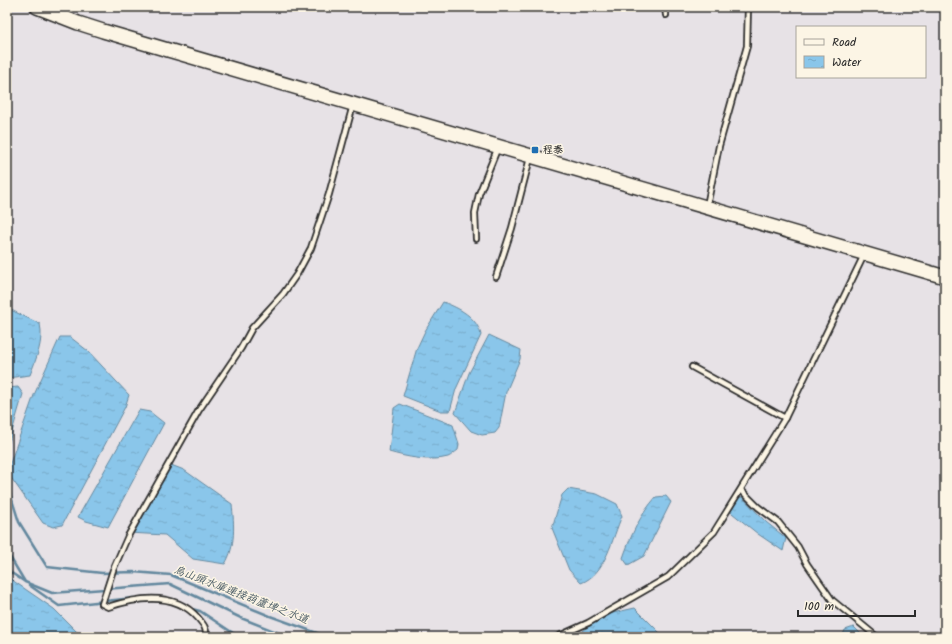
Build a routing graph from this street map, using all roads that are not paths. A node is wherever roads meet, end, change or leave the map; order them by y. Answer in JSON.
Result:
{"nodes":[{"id":1,"x":37,"y":7,"type":"edge"},
{"id":2,"x":666,"y":7,"type":"edge"},
{"id":3,"x":748,"y":7,"type":"edge"},
{"id":4,"x":666,"y":15,"type":"dead end"},
{"id":5,"x":353,"y":105,"type":"junction"},
{"id":6,"x":498,"y":146,"type":"junction"},
{"id":7,"x":530,"y":156,"type":"junction"},
{"id":8,"x":707,"y":207,"type":"junction"},
{"id":9,"x":476,"y":239,"type":"dead end"},
{"id":10,"x":865,"y":254,"type":"junction"},
{"id":11,"x":496,"y":277,"type":"dead end"},
{"id":12,"x":945,"y":277,"type":"edge"},
{"id":13,"x":692,"y":367,"type":"dead end"},
{"id":14,"x":785,"y":418,"type":"junction"},
{"id":15,"x":741,"y":490,"type":"junction"},
{"id":16,"x":206,"y":637,"type":"edge"},
{"id":17,"x":557,"y":637,"type":"edge"},
{"id":18,"x":877,"y":637,"type":"edge"}],
"edges":[{"from":1,"to":5,"type":"street"},
{"from":2,"to":4,"type":"lane"},
{"from":3,"to":8,"type":"lane"},
{"from":5,"to":6,"type":"street"},
{"from":5,"to":16,"type":"lane"},
{"from":6,"to":7,"type":"street"},
{"from":6,"to":9,"type":"lane"},
{"from":7,"to":8,"type":"street"},
{"from":7,"to":11,"type":"lane"},
{"from":8,"to":10,"type":"street"},
{"from":10,"to":12,"type":"street"},
{"from":10,"to":14,"type":"lane"},
{"from":13,"to":14,"type":"lane"},
{"from":14,"to":15,"type":"lane"},
{"from":15,"to":17,"type":"lane"},
{"from":15,"to":18,"type":"lane"}]}
